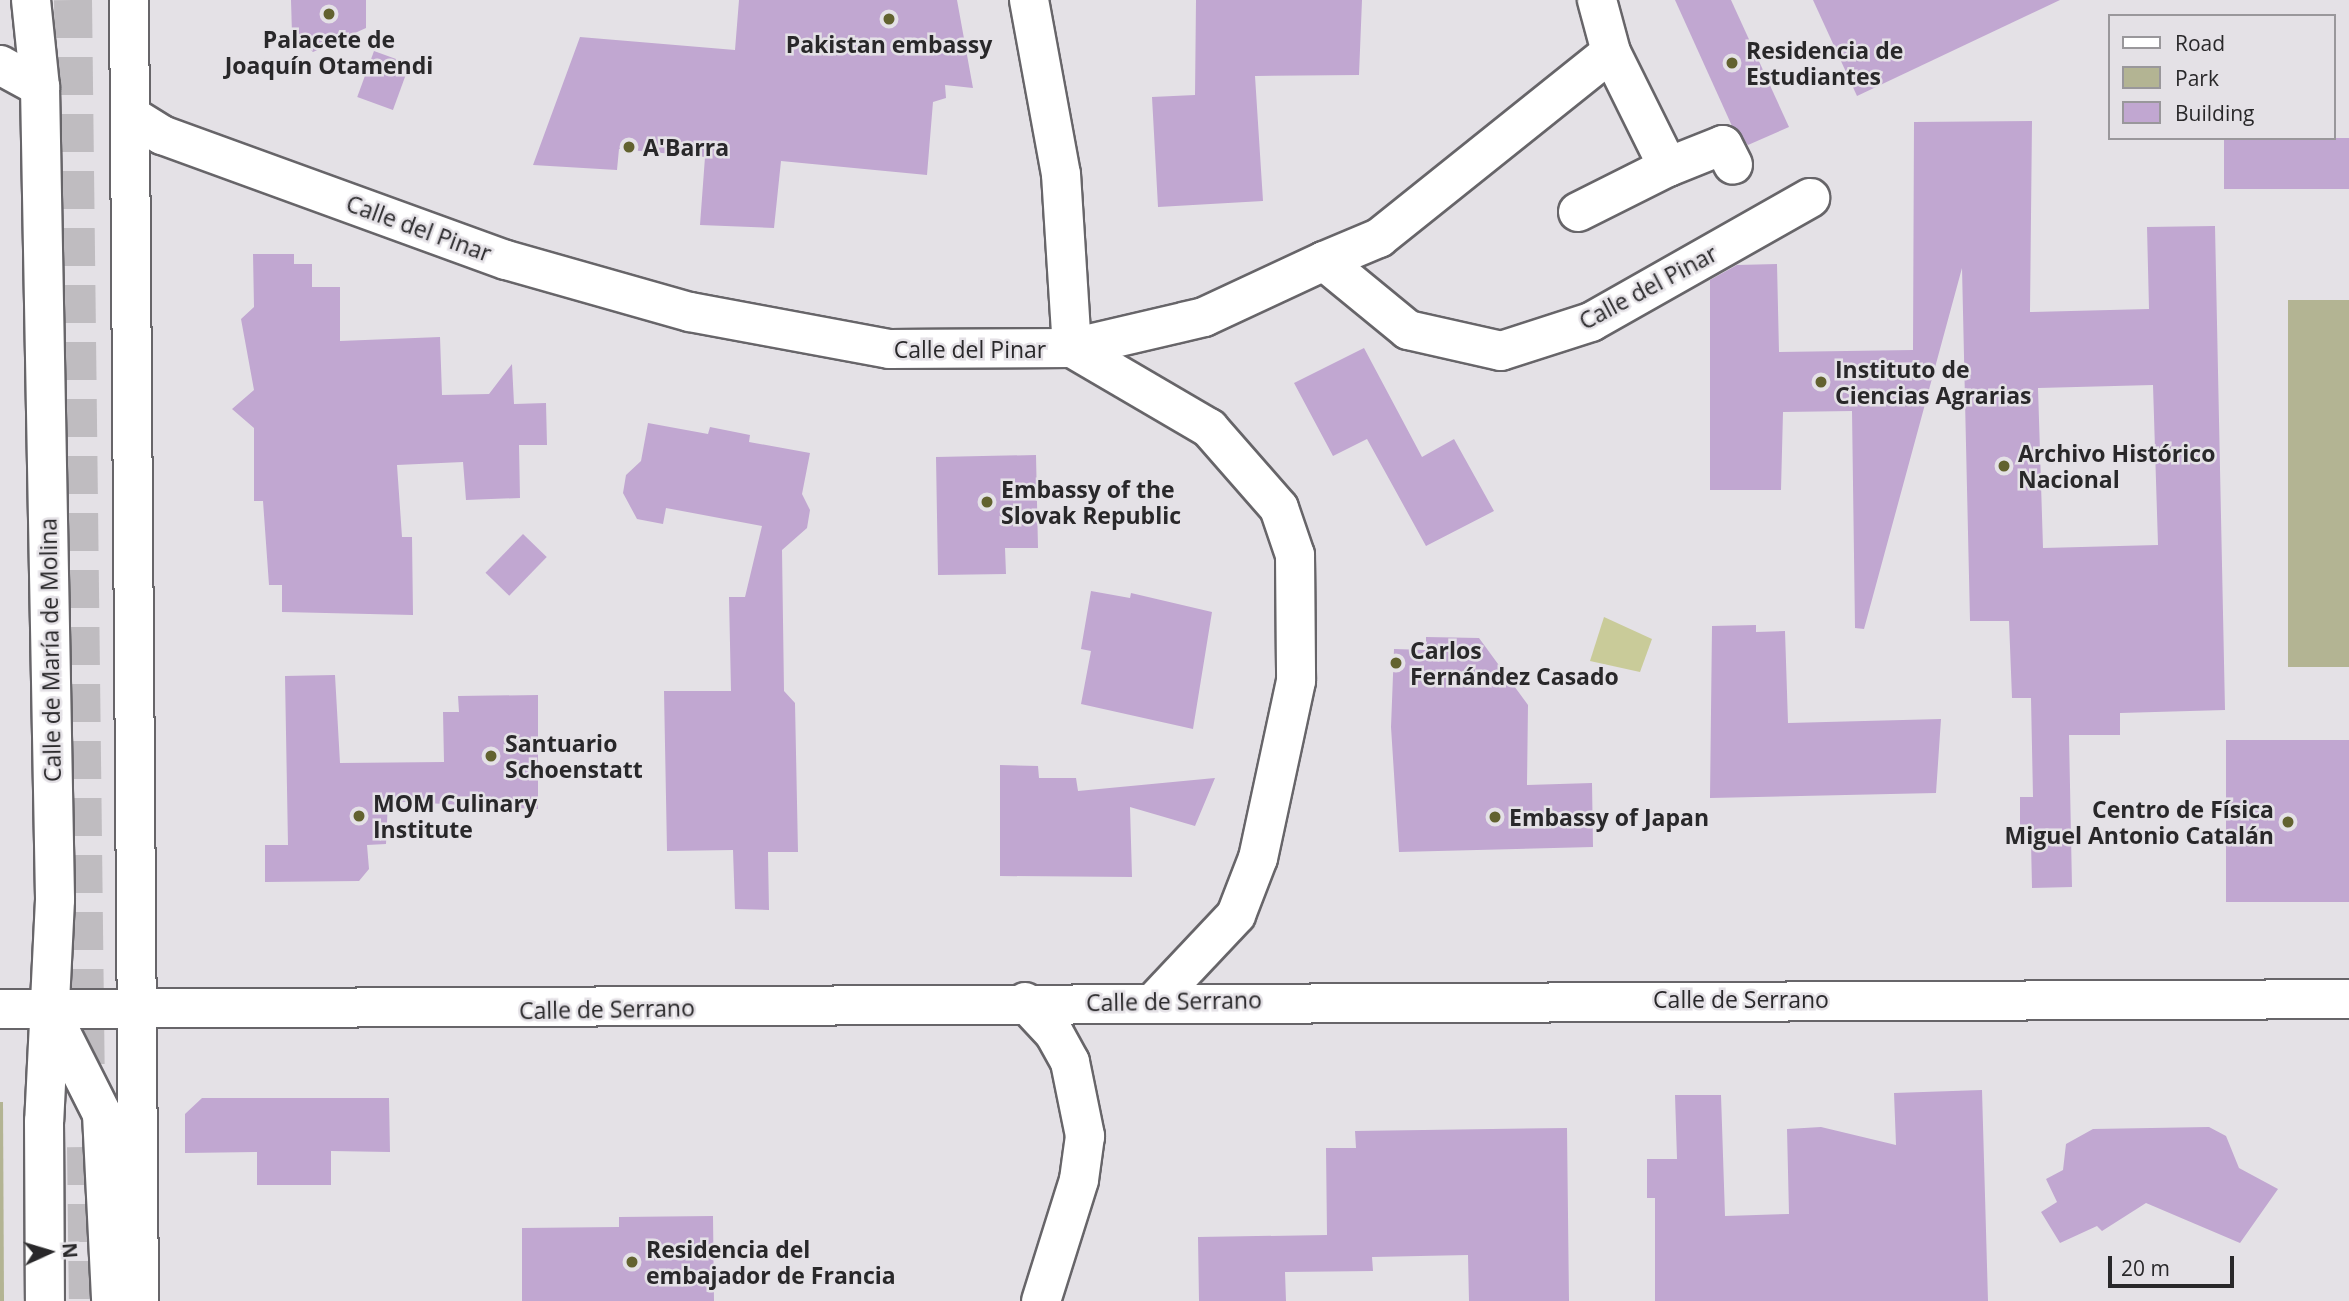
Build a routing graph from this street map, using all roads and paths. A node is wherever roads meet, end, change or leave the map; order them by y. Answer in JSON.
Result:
{"nodes":[{"id":1,"x":31,"y":0,"type":"edge"},
{"id":2,"x":129,"y":0,"type":"edge"},
{"id":3,"x":1029,"y":0,"type":"edge"},
{"id":4,"x":1597,"y":0,"type":"edge"},
{"id":5,"x":1611,"y":52,"type":"junction"},
{"id":6,"x":0,"y":65,"type":"edge"},
{"id":7,"x":40,"y":87,"type":"junction"},
{"id":8,"x":130,"y":116,"type":"junction"},
{"id":9,"x":1733,"y":165,"type":"dead end"},
{"id":10,"x":1668,"y":167,"type":"junction"},
{"id":11,"x":1811,"y":198,"type":"dead end"},
{"id":12,"x":1578,"y":212,"type":"dead end"},
{"id":13,"x":1324,"y":261,"type":"junction"},
{"id":14,"x":1072,"y":348,"type":"junction"},
{"id":15,"x":2349,"y":999,"type":"edge"},
{"id":16,"x":1025,"y":1002,"type":"junction"},
{"id":17,"x":1154,"y":1002,"type":"junction"},
{"id":18,"x":140,"y":1006,"type":"junction"},
{"id":19,"x":0,"y":1009,"type":"edge"},
{"id":20,"x":49,"y":1009,"type":"junction"},
{"id":21,"x":45,"y":1301,"type":"edge"},
{"id":22,"x":111,"y":1301,"type":"edge"},
{"id":23,"x":139,"y":1301,"type":"edge"},
{"id":24,"x":1041,"y":1301,"type":"edge"}],
"edges":[{"from":1,"to":7,"type":"main road","name":"Calle de María de Molina"},
{"from":2,"to":8,"type":"main road"},
{"from":3,"to":14,"type":"main road"},
{"from":4,"to":5,"type":"main road"},
{"from":5,"to":10,"type":"main road"},
{"from":5,"to":13,"type":"main road"},
{"from":6,"to":7,"type":"main road"},
{"from":7,"to":20,"type":"main road","name":"Calle de María de Molina"},
{"from":8,"to":14,"type":"main road","name":"Calle del Pinar"},
{"from":8,"to":18,"type":"main road"},
{"from":9,"to":10,"type":"main road"},
{"from":10,"to":12,"type":"main road"},
{"from":11,"to":13,"type":"main road","name":"Calle del Pinar"},
{"from":13,"to":14,"type":"main road","name":"Calle del Pinar"},
{"from":14,"to":17,"type":"main road"},
{"from":15,"to":17,"type":"main road","name":"Calle de Serrano"},
{"from":16,"to":17,"type":"main road","name":"Calle de Serrano"},
{"from":16,"to":18,"type":"main road","name":"Calle de Serrano"},
{"from":16,"to":24,"type":"main road"},
{"from":18,"to":20,"type":"main road","name":"Calle de Serrano"},
{"from":18,"to":23,"type":"main road"},
{"from":19,"to":20,"type":"main road","name":"Calle de Serrano"},
{"from":20,"to":21,"type":"main road","name":"Calle de María de Molina"},
{"from":20,"to":22,"type":"main road"}]}
